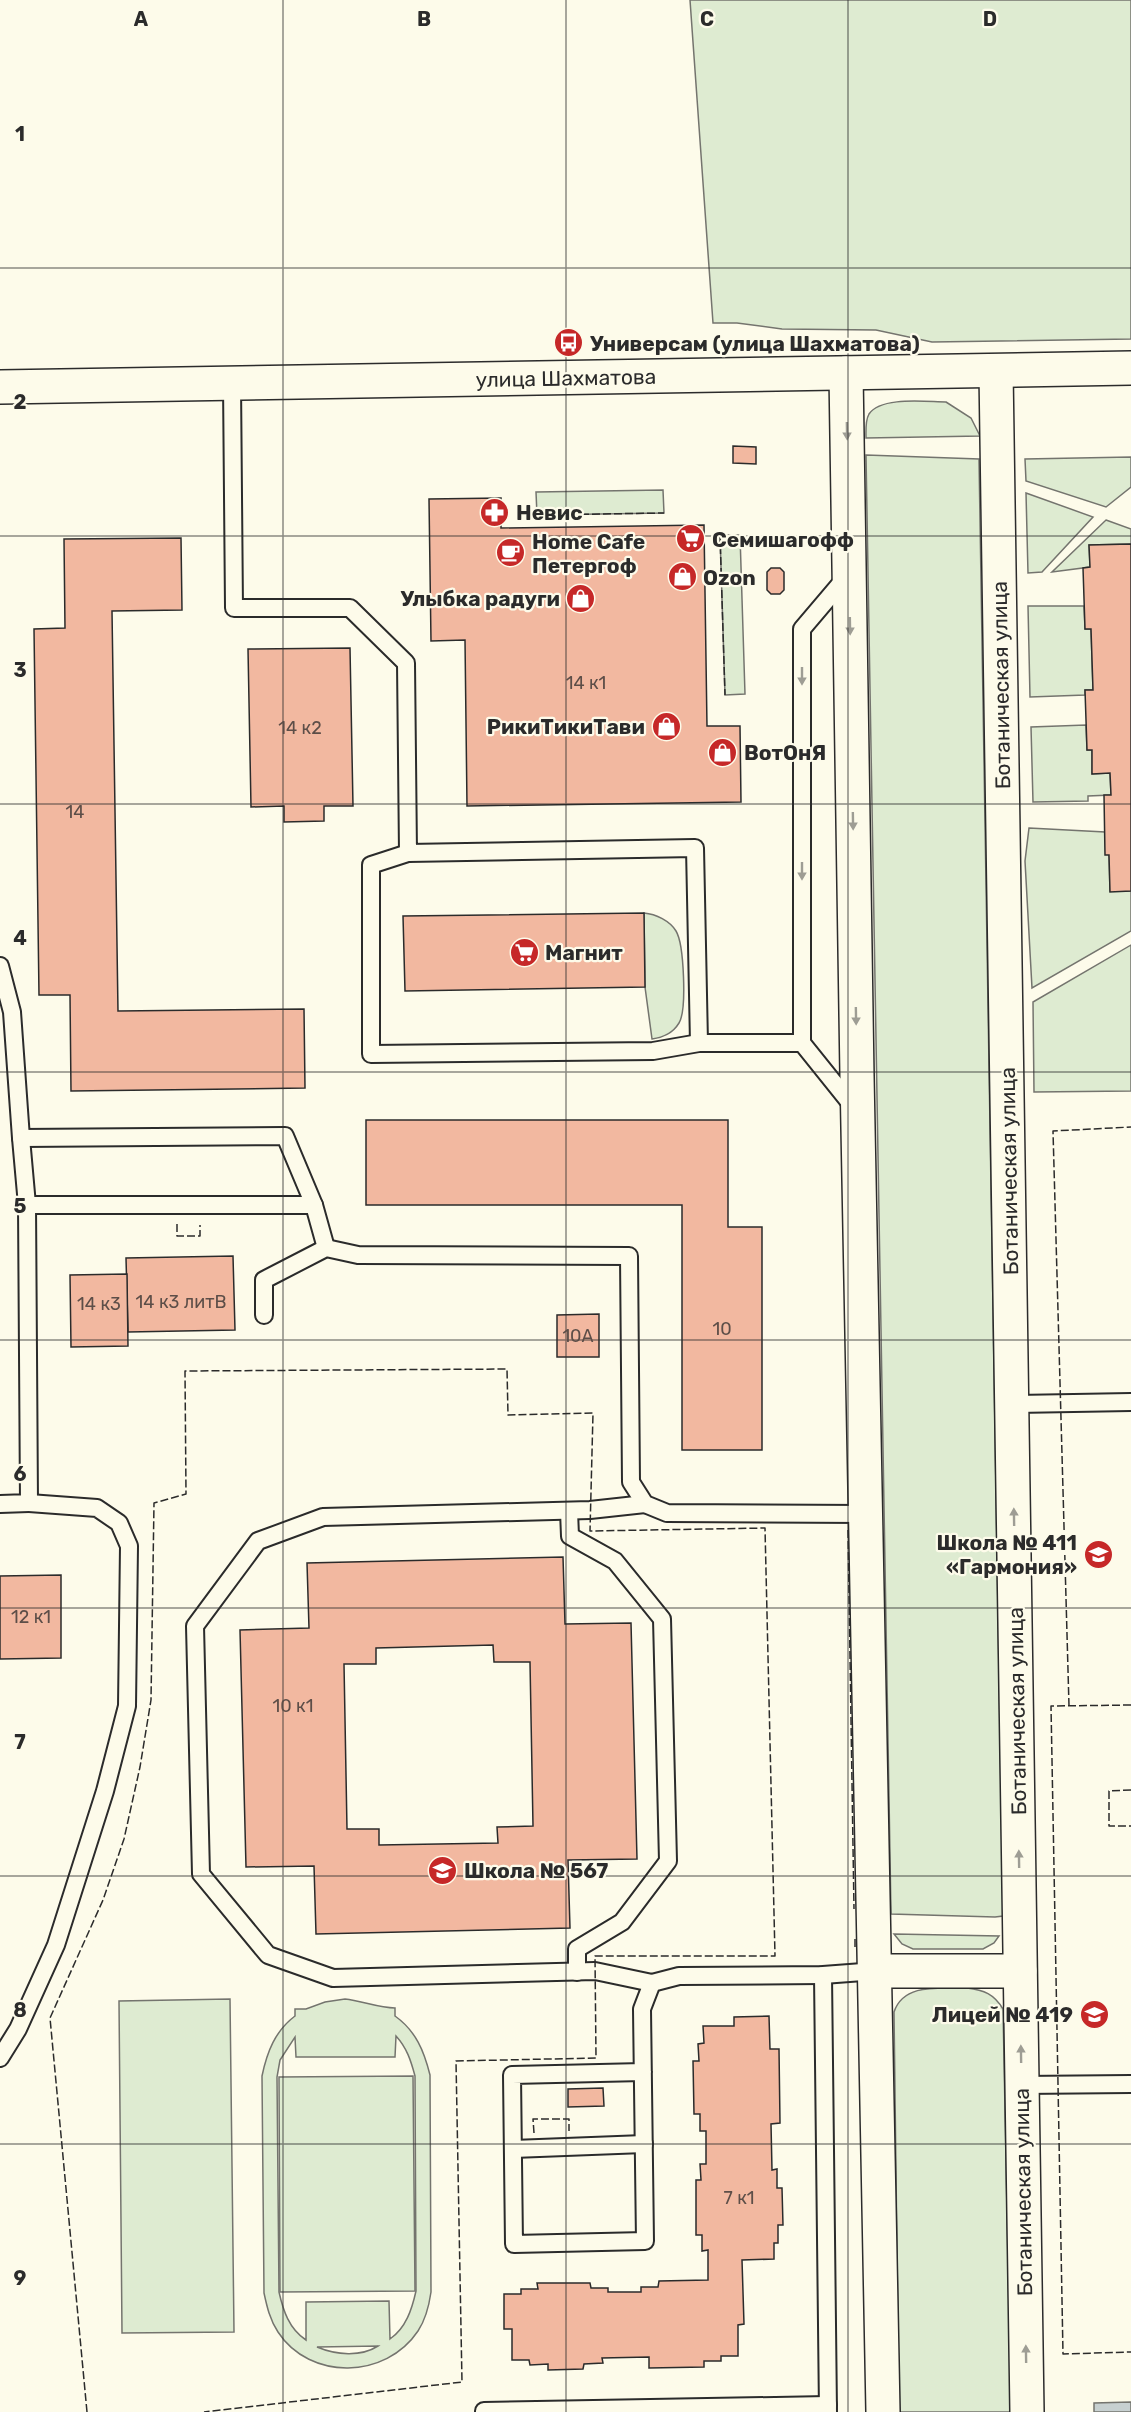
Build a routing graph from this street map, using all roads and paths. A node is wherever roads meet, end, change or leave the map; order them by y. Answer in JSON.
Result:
{"nodes":[{"id":1,"x":1131,"y":368,"type":"edge"},
{"id":2,"x":996,"y":371,"type":"junction"},
{"id":3,"x":846,"y":373,"type":"junction"},
{"id":4,"x":232,"y":383,"type":"junction"},
{"id":5,"x":0,"y":387,"type":"edge"},
{"id":6,"x":849,"y":573,"type":"junction"},
{"id":7,"x":408,"y":854,"type":"junction"},
{"id":8,"x":0,"y":966,"type":"edge"},
{"id":9,"x":699,"y":1043,"type":"junction"},
{"id":10,"x":802,"y":1043,"type":"junction"},
{"id":11,"x":858,"y":1113,"type":"junction"},
{"id":12,"x":21,"y":1138,"type":"junction"},
{"id":13,"x":27,"y":1205,"type":"junction"},
{"id":14,"x":314,"y":1205,"type":"junction"},
{"id":15,"x":326,"y":1248,"type":"junction"},
{"id":16,"x":264,"y":1315,"type":"dead end"},
{"id":17,"x":1131,"y":1402,"type":"edge"},
{"id":18,"x":1013,"y":1404,"type":"junction"},
{"id":19,"x":29,"y":1503,"type":"junction"},
{"id":20,"x":0,"y":1504,"type":"edge"},
{"id":21,"x":645,"y":1504,"type":"junction"},
{"id":22,"x":568,"y":1511,"type":"junction"},
{"id":23,"x":866,"y":1514,"type":"junction"},
{"id":24,"x":876,"y":1971,"type":"junction"},
{"id":25,"x":1020,"y":1971,"type":"junction"},
{"id":26,"x":577,"y":1972,"type":"junction"},
{"id":27,"x":824,"y":1975,"type":"junction"},
{"id":28,"x":652,"y":1983,"type":"junction"},
{"id":29,"x":0,"y":2058,"type":"edge"},
{"id":30,"x":643,"y":2072,"type":"junction"},
{"id":31,"x":1131,"y":2084,"type":"edge"},
{"id":32,"x":1021,"y":2085,"type":"junction"},
{"id":33,"x":645,"y":2144,"type":"junction"},
{"id":34,"x":513,"y":2149,"type":"junction"},
{"id":35,"x":828,"y":2408,"type":"edge"},
{"id":36,"x":484,"y":2411,"type":"edge"},
{"id":37,"x":883,"y":2412,"type":"edge"},
{"id":38,"x":1027,"y":2412,"type":"edge"}],
"edges":[{"from":1,"to":2,"type":"street","name":"улица Шахматова"},
{"from":2,"to":3,"type":"street","name":"улица Шахматова"},
{"from":2,"to":18,"type":"street","name":"Ботаническая улица"},
{"from":3,"to":4,"type":"street","name":"улица Шахматова"},
{"from":3,"to":6,"type":"street","one_way":true},
{"from":4,"to":5,"type":"street","name":"улица Шахматова"},
{"from":4,"to":7,"type":"lane"},
{"from":6,"to":10,"type":"lane","one_way":true},
{"from":6,"to":11,"type":"street","one_way":true},
{"from":7,"to":9,"type":"lane"},
{"from":7,"to":9,"type":"lane"},
{"from":8,"to":12,"type":"lane"},
{"from":9,"to":10,"type":"lane"},
{"from":10,"to":11,"type":"lane"},
{"from":11,"to":23,"type":"street"},
{"from":12,"to":13,"type":"lane"},
{"from":12,"to":14,"type":"lane"},
{"from":13,"to":14,"type":"lane"},
{"from":13,"to":19,"type":"lane"},
{"from":14,"to":15,"type":"lane"},
{"from":15,"to":16,"type":"lane"},
{"from":15,"to":21,"type":"lane"},
{"from":17,"to":18,"type":"lane"},
{"from":25,"to":18,"type":"street","name":"Ботаническая улица","one_way":true},
{"from":19,"to":20,"type":"lane"},
{"from":19,"to":29,"type":"lane"},
{"from":21,"to":22,"type":"lane"},
{"from":21,"to":23,"type":"lane"},
{"from":22,"to":26,"type":"lane"},
{"from":22,"to":26,"type":"lane"},
{"from":23,"to":24,"type":"street"},
{"from":24,"to":25,"type":"street"},
{"from":24,"to":27,"type":"lane"},
{"from":24,"to":37,"type":"street"},
{"from":32,"to":25,"type":"street","name":"Ботаническая улица","one_way":true},
{"from":26,"to":28,"type":"lane"},
{"from":27,"to":28,"type":"lane"},
{"from":27,"to":35,"type":"lane"},
{"from":28,"to":30,"type":"lane"},
{"from":30,"to":33,"type":"lane"},
{"from":30,"to":34,"type":"lane"},
{"from":31,"to":32,"type":"lane"},
{"from":38,"to":32,"type":"street","name":"Ботаническая улица","one_way":true},
{"from":33,"to":34,"type":"lane"},
{"from":33,"to":34,"type":"lane"},
{"from":35,"to":36,"type":"lane"}]}
